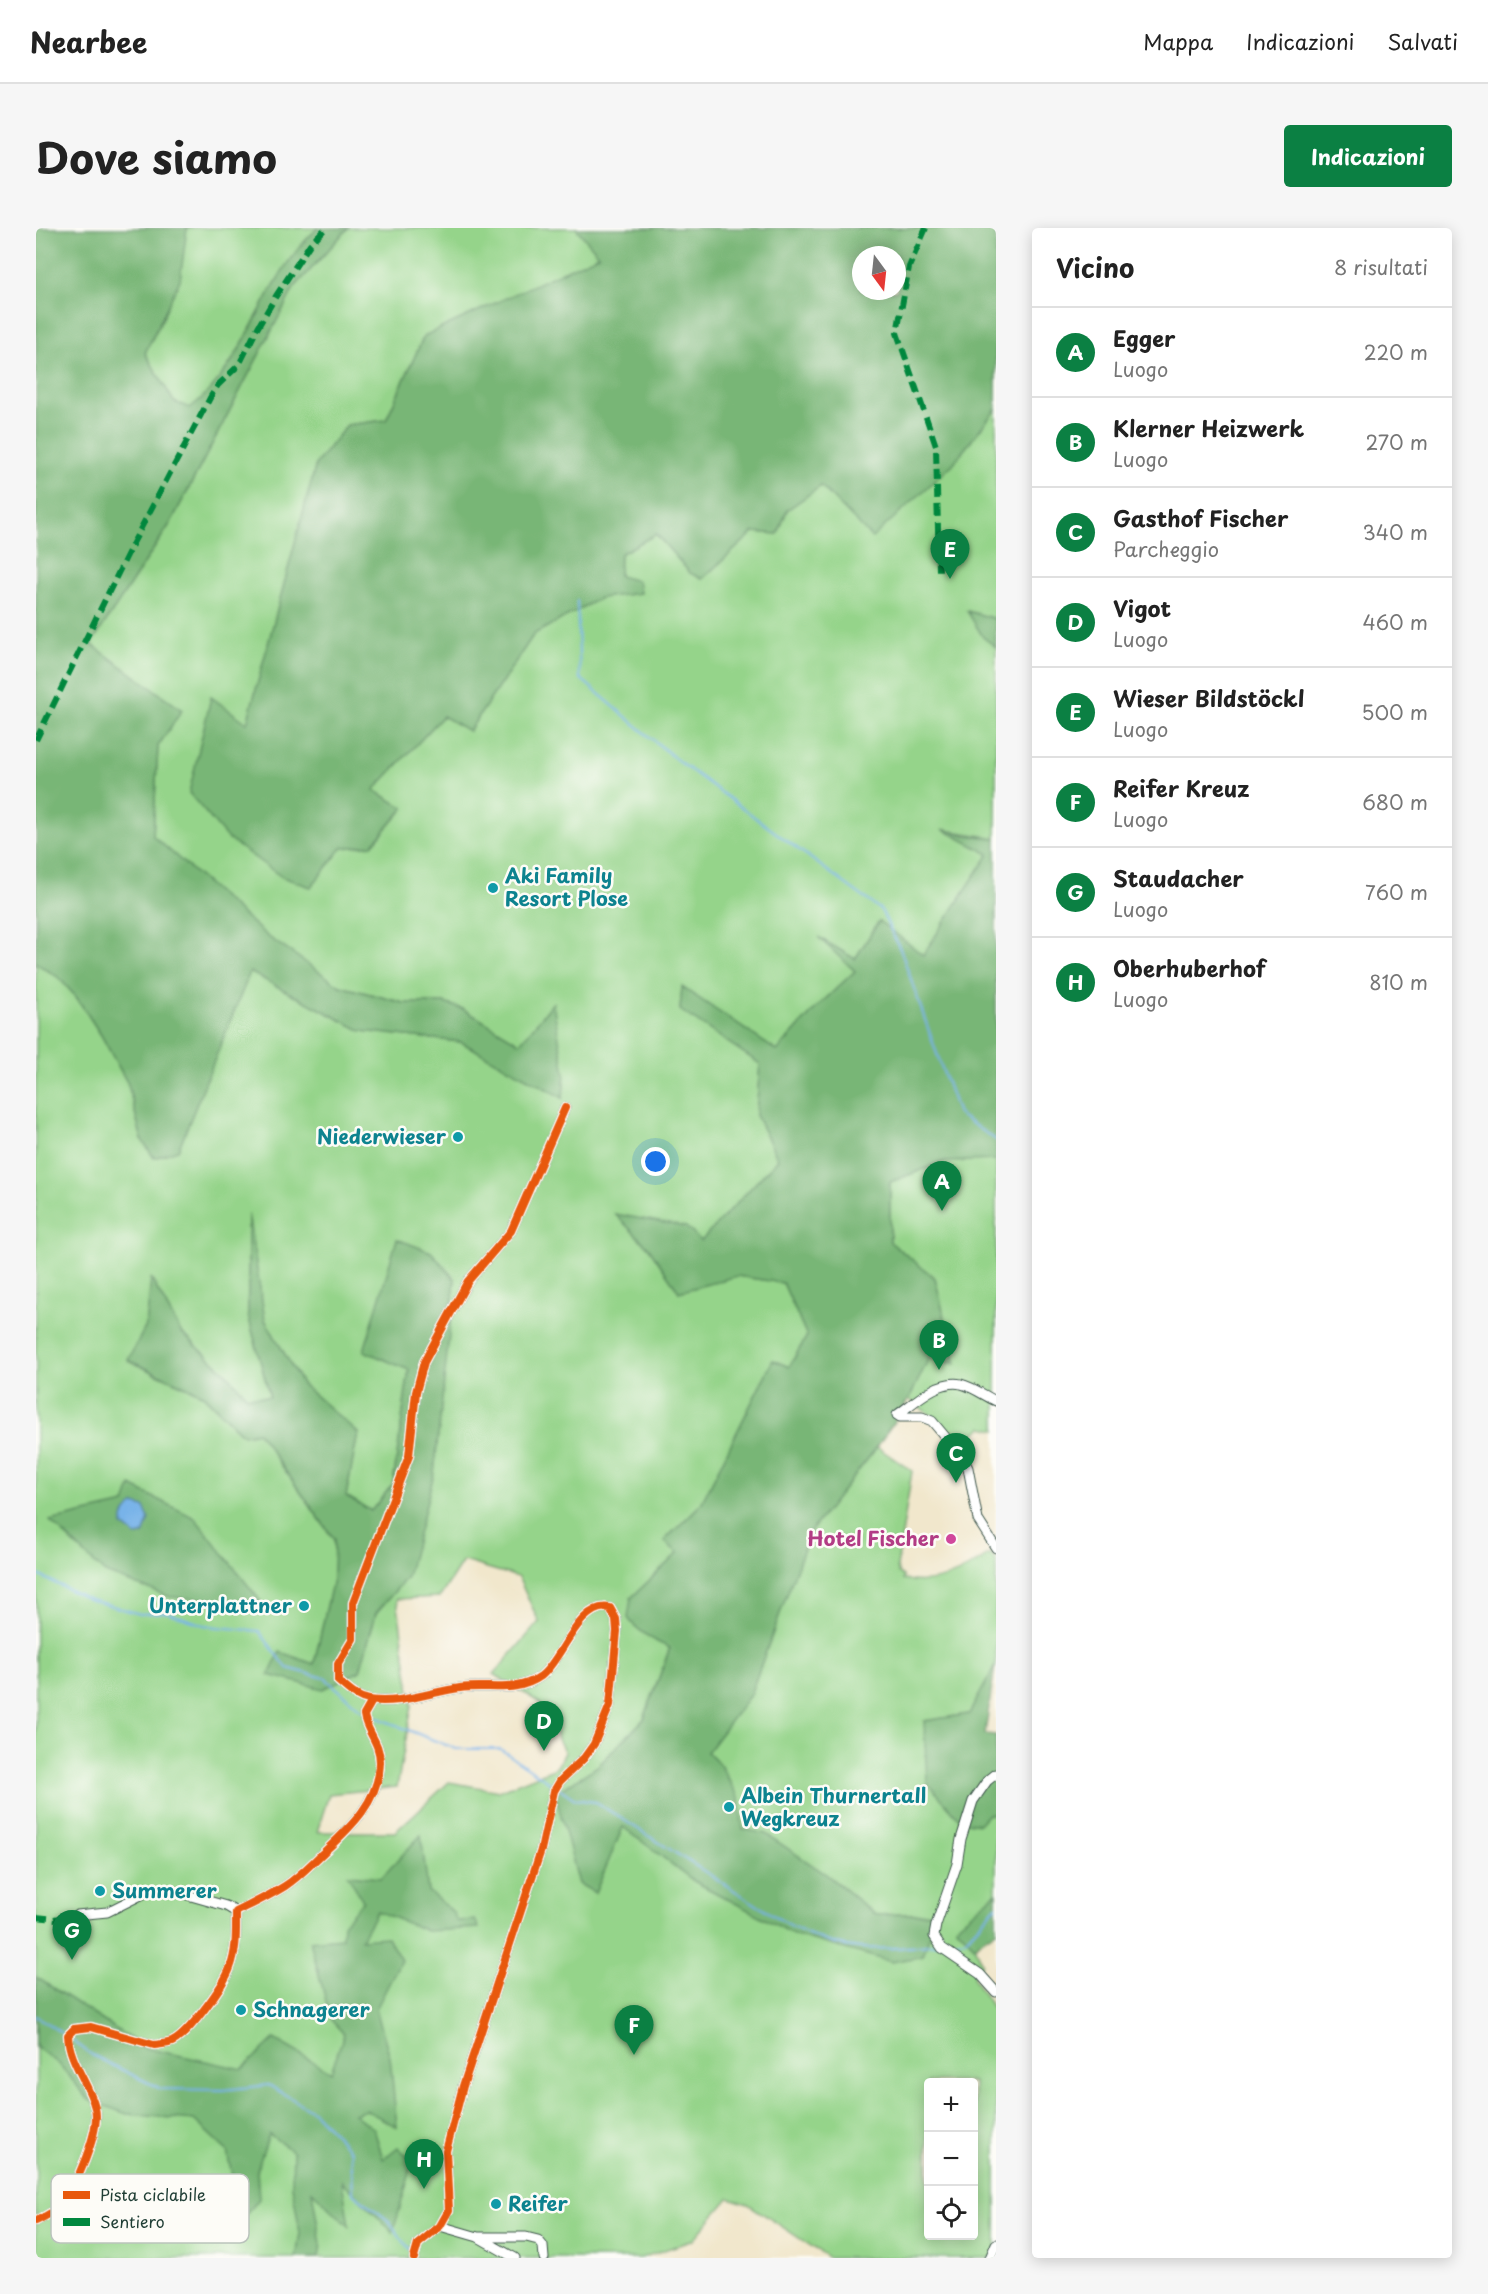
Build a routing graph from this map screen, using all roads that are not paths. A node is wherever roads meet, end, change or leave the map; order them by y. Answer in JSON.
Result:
{"nodes":[{"id":1,"x":565,"y":1108,"type":"dead end"},
{"id":2,"x":996,"y":1401,"type":"edge"},
{"id":3,"x":996,"y":1548,"type":"edge"},
{"id":4,"x":367,"y":1707,"type":"junction"},
{"id":5,"x":996,"y":1774,"type":"edge"},
{"id":6,"x":236,"y":1912,"type":"junction"},
{"id":7,"x":77,"y":1915,"type":"dead end"},
{"id":8,"x":996,"y":1992,"type":"edge"},
{"id":9,"x":77,"y":2174,"type":"edge"},
{"id":10,"x":51,"y":2212,"type":"edge"},
{"id":11,"x":36,"y":2221,"type":"edge"},
{"id":12,"x":440,"y":2226,"type":"junction"},
{"id":13,"x":478,"y":2237,"type":"junction"},
{"id":14,"x":996,"y":2244,"type":"edge"},
{"id":15,"x":415,"y":2254,"type":"edge"},
{"id":16,"x":515,"y":2258,"type":"edge"},
{"id":17,"x":543,"y":2258,"type":"edge"},
{"id":18,"x":990,"y":2258,"type":"edge"}],
"edges":[{"from":1,"to":4,"type":"street"},
{"from":2,"to":3,"type":"street"},
{"from":4,"to":6,"type":"street"},
{"from":4,"to":12,"type":"street"},
{"from":5,"to":8,"type":"street"},
{"from":6,"to":7,"type":"street"},
{"from":6,"to":9,"type":"street"},
{"from":10,"to":11,"type":"street"},
{"from":12,"to":13,"type":"street"},
{"from":12,"to":15,"type":"street"},
{"from":13,"to":16,"type":"street"},
{"from":13,"to":17,"type":"street"},
{"from":14,"to":18,"type":"street"}]}
